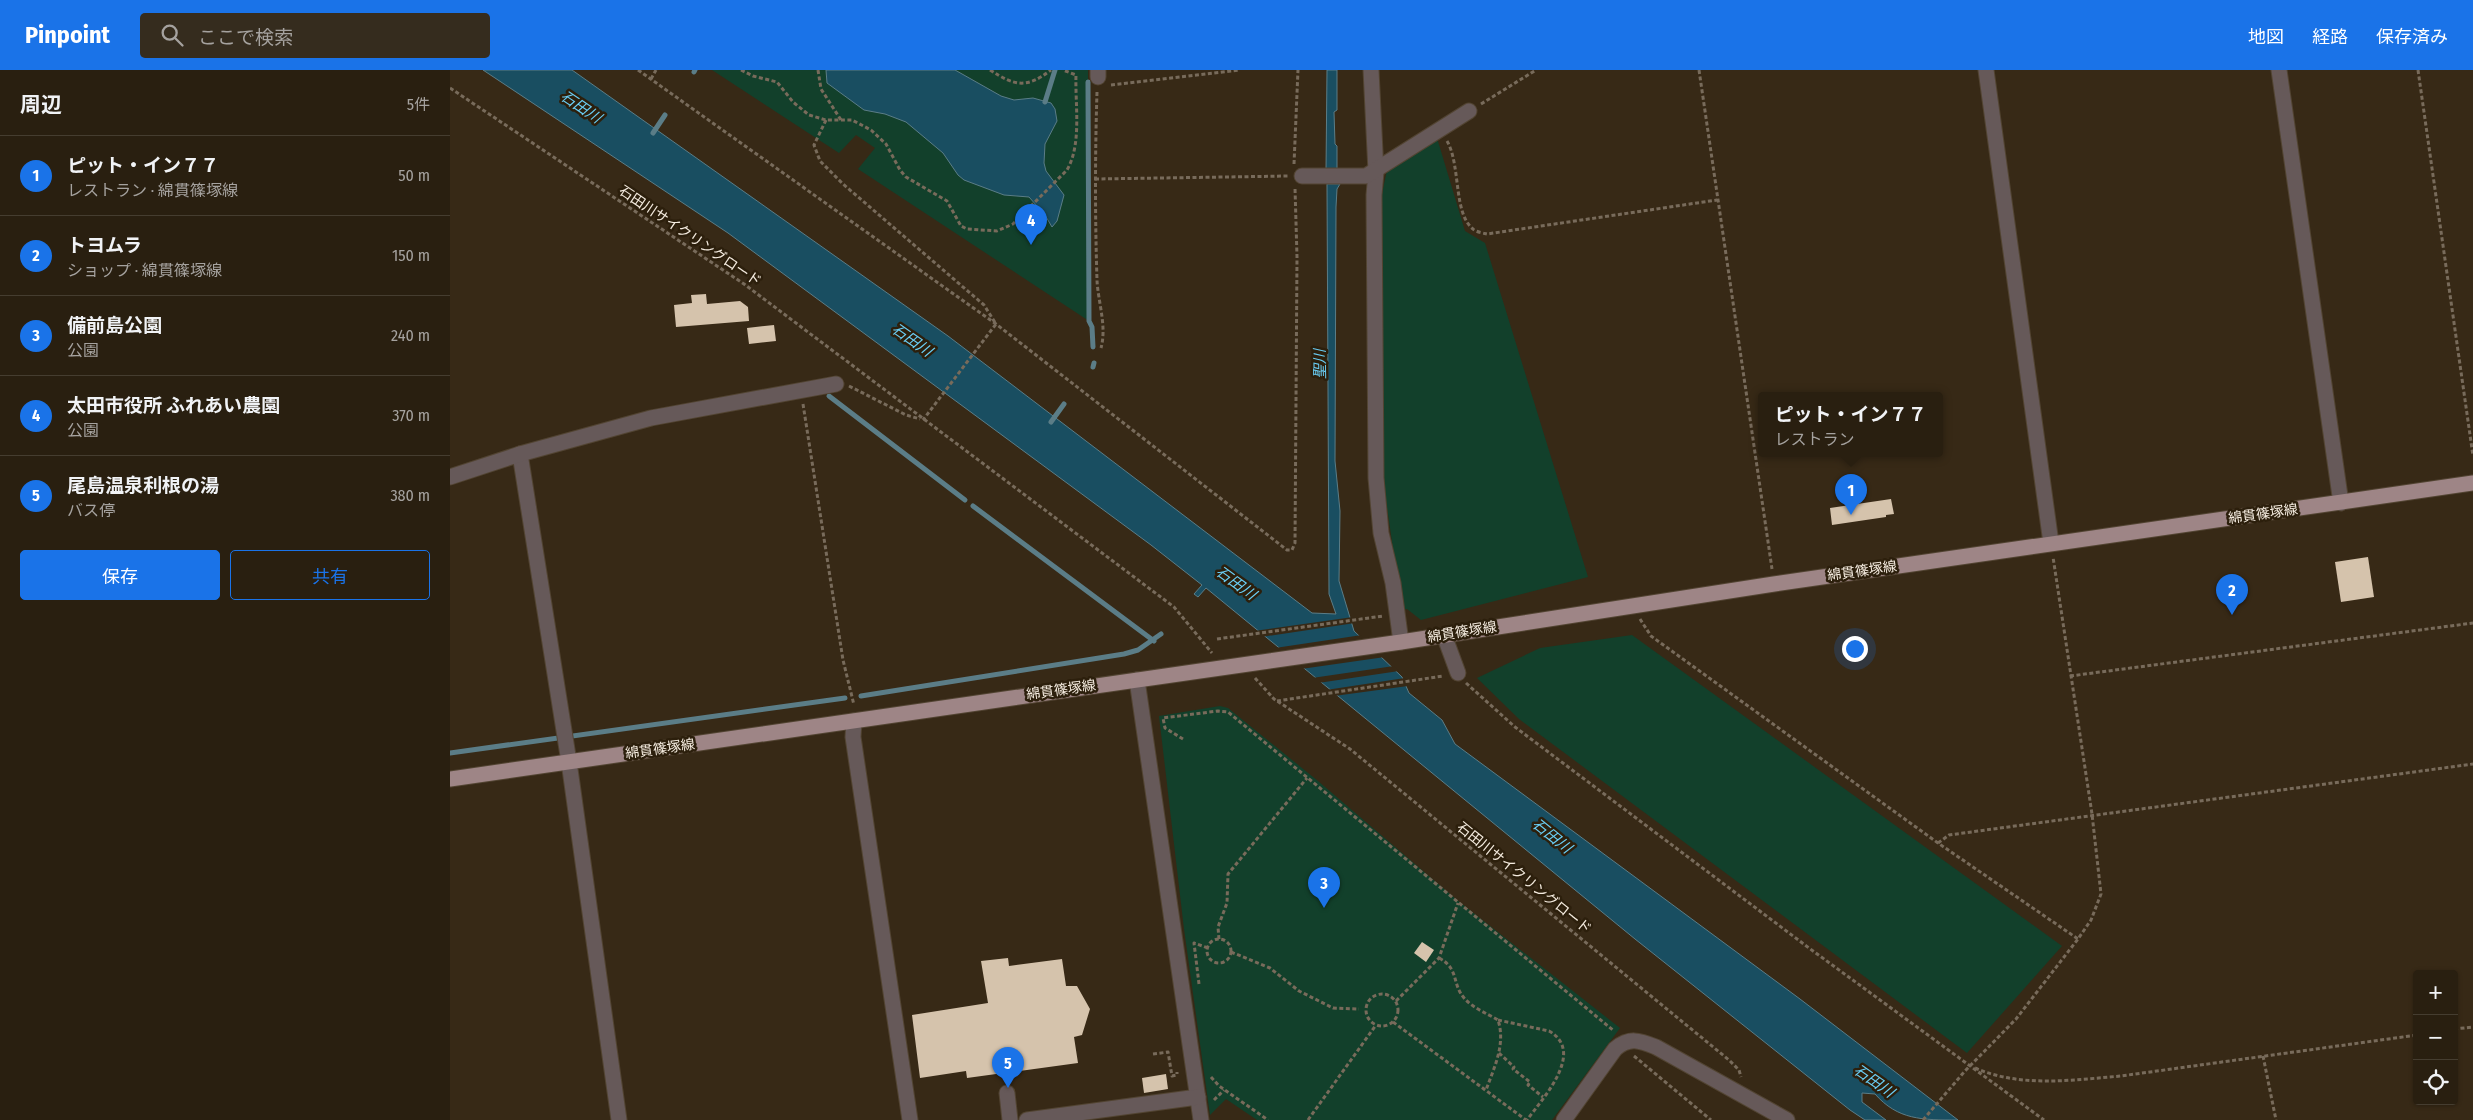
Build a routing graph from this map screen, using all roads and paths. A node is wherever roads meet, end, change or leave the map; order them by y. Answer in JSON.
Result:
{"nodes":[{"id":1,"x":638,"y":70,"type":"edge"},
{"id":2,"x":656,"y":70,"type":"edge"},
{"id":3,"x":741,"y":70,"type":"edge"},
{"id":4,"x":818,"y":70,"type":"edge"},
{"id":5,"x":990,"y":70,"type":"edge"},
{"id":6,"x":1051,"y":70,"type":"edge"},
{"id":7,"x":1064,"y":70,"type":"edge"},
{"id":8,"x":1240,"y":70,"type":"edge"},
{"id":9,"x":1298,"y":70,"type":"edge"},
{"id":10,"x":1371,"y":70,"type":"edge"},
{"id":11,"x":1536,"y":70,"type":"edge"},
{"id":12,"x":1699,"y":70,"type":"edge"},
{"id":13,"x":1986,"y":70,"type":"edge"},
{"id":14,"x":2279,"y":70,"type":"edge"},
{"id":15,"x":2418,"y":70,"type":"edge"},
{"id":16,"x":1098,"y":78,"type":"edge"},
{"id":17,"x":651,"y":79,"type":"junction"},
{"id":18,"x":450,"y":88,"type":"edge"},
{"id":19,"x":1470,"y":111,"type":"joint"},
{"id":20,"x":826,"y":120,"type":"junction"},
{"id":21,"x":841,"y":120,"type":"junction"},
{"id":22,"x":1440,"y":131,"type":"junction"},
{"id":23,"x":1371,"y":174,"type":"junction"},
{"id":24,"x":1298,"y":176,"type":"junction"},
{"id":25,"x":1094,"y":179,"type":"junction"},
{"id":26,"x":1717,"y":200,"type":"junction"},
{"id":27,"x":996,"y":324,"type":"junction"},
{"id":28,"x":1101,"y":348,"type":"dead end"},
{"id":29,"x":836,"y":384,"type":"joint"},
{"id":30,"x":801,"y":391,"type":"junction"},
{"id":31,"x":922,"y":420,"type":"junction"},
{"id":32,"x":520,"y":454,"type":"junction"},
{"id":33,"x":2473,"y":456,"type":"edge"},
{"id":34,"x":450,"y":477,"type":"edge"},
{"id":35,"x":2473,"y":483,"type":"edge"},
{"id":36,"x":2341,"y":503,"type":"junction"},
{"id":37,"x":2051,"y":543,"type":"junction"},
{"id":38,"x":2055,"y":570,"type":"dead end"},
{"id":39,"x":1774,"y":584,"type":"junction"},
{"id":40,"x":1638,"y":605,"type":"junction"},
{"id":41,"x":1387,"y":615,"type":"dead end"},
{"id":42,"x":2473,"y":623,"type":"edge"},
{"id":43,"x":1444,"y":635,"type":"junction"},
{"id":44,"x":1218,"y":639,"type":"dead end"},
{"id":45,"x":1396,"y":642,"type":"junction"},
{"id":46,"x":1206,"y":643,"type":"dead end"},
{"id":47,"x":1453,"y":674,"type":"junction"},
{"id":48,"x":2070,"y":676,"type":"junction"},
{"id":49,"x":1255,"y":678,"type":"dead end"},
{"id":50,"x":1137,"y":680,"type":"junction"},
{"id":51,"x":852,"y":692,"type":"dead end"},
{"id":52,"x":1277,"y":701,"type":"junction"},
{"id":53,"x":854,"y":721,"type":"junction"},
{"id":54,"x":1183,"y":739,"type":"dead end"},
{"id":55,"x":570,"y":762,"type":"junction"},
{"id":56,"x":2473,"y":764,"type":"edge"},
{"id":57,"x":1307,"y":778,"type":"junction"},
{"id":58,"x":450,"y":779,"type":"edge"},
{"id":59,"x":2092,"y":814,"type":"junction"},
{"id":60,"x":1938,"y":843,"type":"junction"},
{"id":61,"x":1458,"y":903,"type":"junction"},
{"id":62,"x":1219,"y":939,"type":"junction"},
{"id":63,"x":2078,"y":939,"type":"junction"},
{"id":64,"x":1208,"y":948,"type":"junction"},
{"id":65,"x":1231,"y":952,"type":"junction"},
{"id":66,"x":1439,"y":958,"type":"junction"},
{"id":67,"x":1200,"y":991,"type":"dead end"},
{"id":68,"x":1396,"y":1001,"type":"junction"},
{"id":69,"x":1359,"y":1009,"type":"dead end"},
{"id":70,"x":1498,"y":1020,"type":"junction"},
{"id":71,"x":1393,"y":1022,"type":"junction"},
{"id":72,"x":1376,"y":1024,"type":"junction"},
{"id":73,"x":2473,"y":1027,"type":"edge"},
{"id":74,"x":2458,"y":1029,"type":"edge"},
{"id":75,"x":2413,"y":1036,"type":"edge"},
{"id":76,"x":1622,"y":1042,"type":"junction"},
{"id":77,"x":1174,"y":1053,"type":"dead end"},
{"id":78,"x":1153,"y":1054,"type":"dead end"},
{"id":79,"x":1499,"y":1054,"type":"junction"},
{"id":80,"x":2263,"y":1056,"type":"junction"},
{"id":81,"x":1970,"y":1066,"type":"junction"},
{"id":82,"x":1210,"y":1068,"type":"dead end"},
{"id":83,"x":1744,"y":1085,"type":"dead end"},
{"id":84,"x":1224,"y":1090,"type":"junction"},
{"id":85,"x":1486,"y":1090,"type":"junction"},
{"id":86,"x":1006,"y":1093,"type":"dead end"},
{"id":87,"x":1543,"y":1097,"type":"junction"},
{"id":88,"x":1203,"y":1101,"type":"junction"},
{"id":89,"x":619,"y":1120,"type":"edge"},
{"id":90,"x":910,"y":1120,"type":"edge"},
{"id":91,"x":1010,"y":1120,"type":"edge"},
{"id":92,"x":1027,"y":1120,"type":"edge"},
{"id":93,"x":1201,"y":1120,"type":"edge"},
{"id":94,"x":1268,"y":1120,"type":"edge"},
{"id":95,"x":1308,"y":1120,"type":"edge"},
{"id":96,"x":1526,"y":1120,"type":"edge"},
{"id":97,"x":1564,"y":1120,"type":"edge"},
{"id":98,"x":1711,"y":1120,"type":"edge"},
{"id":99,"x":1787,"y":1120,"type":"edge"},
{"id":100,"x":1923,"y":1120,"type":"edge"},
{"id":101,"x":2044,"y":1120,"type":"edge"},
{"id":102,"x":2276,"y":1120,"type":"edge"}],
"edges":[{"from":1,"to":17,"type":"path"},
{"from":2,"to":17,"type":"path"},
{"from":3,"to":20,"type":"path"},
{"from":4,"to":21,"type":"path"},
{"from":5,"to":6,"type":"path"},
{"from":7,"to":21,"type":"path"},
{"from":8,"to":16,"type":"path"},
{"from":9,"to":24,"type":"path"},
{"from":10,"to":23,"type":"street"},
{"from":11,"to":19,"type":"path"},
{"from":12,"to":26,"type":"path"},
{"from":13,"to":37,"type":"street"},
{"from":14,"to":36,"type":"street"},
{"from":15,"to":33,"type":"path"},
{"from":16,"to":25,"type":"path"},
{"from":17,"to":27,"type":"path"},
{"from":18,"to":31,"type":"path","name":"石田川サイクリングロード"},
{"from":19,"to":22,"type":"street"},
{"from":20,"to":21,"type":"path"},
{"from":20,"to":27,"type":"path"},
{"from":22,"to":23,"type":"street"},
{"from":22,"to":26,"type":"path"},
{"from":23,"to":24,"type":"street"},
{"from":23,"to":45,"type":"street"},
{"from":24,"to":25,"type":"path"},
{"from":24,"to":27,"type":"path"},
{"from":25,"to":28,"type":"path"},
{"from":26,"to":39,"type":"path"},
{"from":27,"to":31,"type":"path"},
{"from":29,"to":30,"type":"street"},
{"from":29,"to":31,"type":"path"},
{"from":30,"to":32,"type":"street"},
{"from":30,"to":51,"type":"path"},
{"from":31,"to":46,"type":"path"},
{"from":32,"to":34,"type":"street"},
{"from":32,"to":55,"type":"street"},
{"from":35,"to":36,"type":"main road","name":"綿貫篠塚線"},
{"from":36,"to":37,"type":"main road","name":"綿貫篠塚線"},
{"from":37,"to":39,"type":"main road","name":"綿貫篠塚線"},
{"from":38,"to":48,"type":"path"},
{"from":39,"to":40,"type":"main road","name":"綿貫篠塚線"},
{"from":40,"to":43,"type":"main road","name":"綿貫篠塚線"},
{"from":40,"to":60,"type":"path"},
{"from":41,"to":44,"type":"path"},
{"from":42,"to":48,"type":"path"},
{"from":43,"to":45,"type":"main road","name":"綿貫篠塚線"},
{"from":43,"to":47,"type":"street"},
{"from":45,"to":50,"type":"main road","name":"綿貫篠塚線"},
{"from":47,"to":52,"type":"path"},
{"from":47,"to":81,"type":"path"},
{"from":48,"to":59,"type":"path"},
{"from":49,"to":52,"type":"path","name":"石田川サイクリングロード"},
{"from":50,"to":53,"type":"main road","name":"綿貫篠塚線"},
{"from":50,"to":88,"type":"street"},
{"from":52,"to":83,"type":"path","name":"石田川サイクリングロード"},
{"from":53,"to":55,"type":"main road","name":"綿貫篠塚線"},
{"from":53,"to":90,"type":"street"},
{"from":54,"to":57,"type":"path"},
{"from":55,"to":58,"type":"main road","name":"綿貫篠塚線"},
{"from":55,"to":89,"type":"street"},
{"from":56,"to":59,"type":"path"},
{"from":57,"to":61,"type":"path"},
{"from":57,"to":62,"type":"path"},
{"from":59,"to":60,"type":"path"},
{"from":59,"to":63,"type":"path"},
{"from":60,"to":63,"type":"path"},
{"from":61,"to":66,"type":"path"},
{"from":61,"to":76,"type":"path"},
{"from":62,"to":64,"type":"path"},
{"from":62,"to":65,"type":"path"},
{"from":63,"to":81,"type":"path"},
{"from":64,"to":65,"type":"path"},
{"from":64,"to":67,"type":"path"},
{"from":65,"to":69,"type":"path"},
{"from":66,"to":68,"type":"path"},
{"from":66,"to":70,"type":"path"},
{"from":68,"to":71,"type":"path"},
{"from":68,"to":72,"type":"path"},
{"from":70,"to":79,"type":"path"},
{"from":70,"to":87,"type":"path"},
{"from":71,"to":72,"type":"path"},
{"from":71,"to":85,"type":"path"},
{"from":72,"to":95,"type":"path"},
{"from":73,"to":74,"type":"path"},
{"from":75,"to":80,"type":"path"},
{"from":76,"to":97,"type":"street"},
{"from":76,"to":98,"type":"path"},
{"from":76,"to":99,"type":"street"},
{"from":77,"to":78,"type":"path"},
{"from":79,"to":85,"type":"path"},
{"from":79,"to":87,"type":"path"},
{"from":80,"to":81,"type":"path"},
{"from":80,"to":102,"type":"path"},
{"from":81,"to":100,"type":"path"},
{"from":81,"to":101,"type":"path"},
{"from":82,"to":84,"type":"path"},
{"from":84,"to":88,"type":"path"},
{"from":84,"to":94,"type":"path"},
{"from":85,"to":96,"type":"path"},
{"from":86,"to":91,"type":"street"},
{"from":87,"to":96,"type":"path"},
{"from":88,"to":92,"type":"street"},
{"from":88,"to":93,"type":"street"}]}
